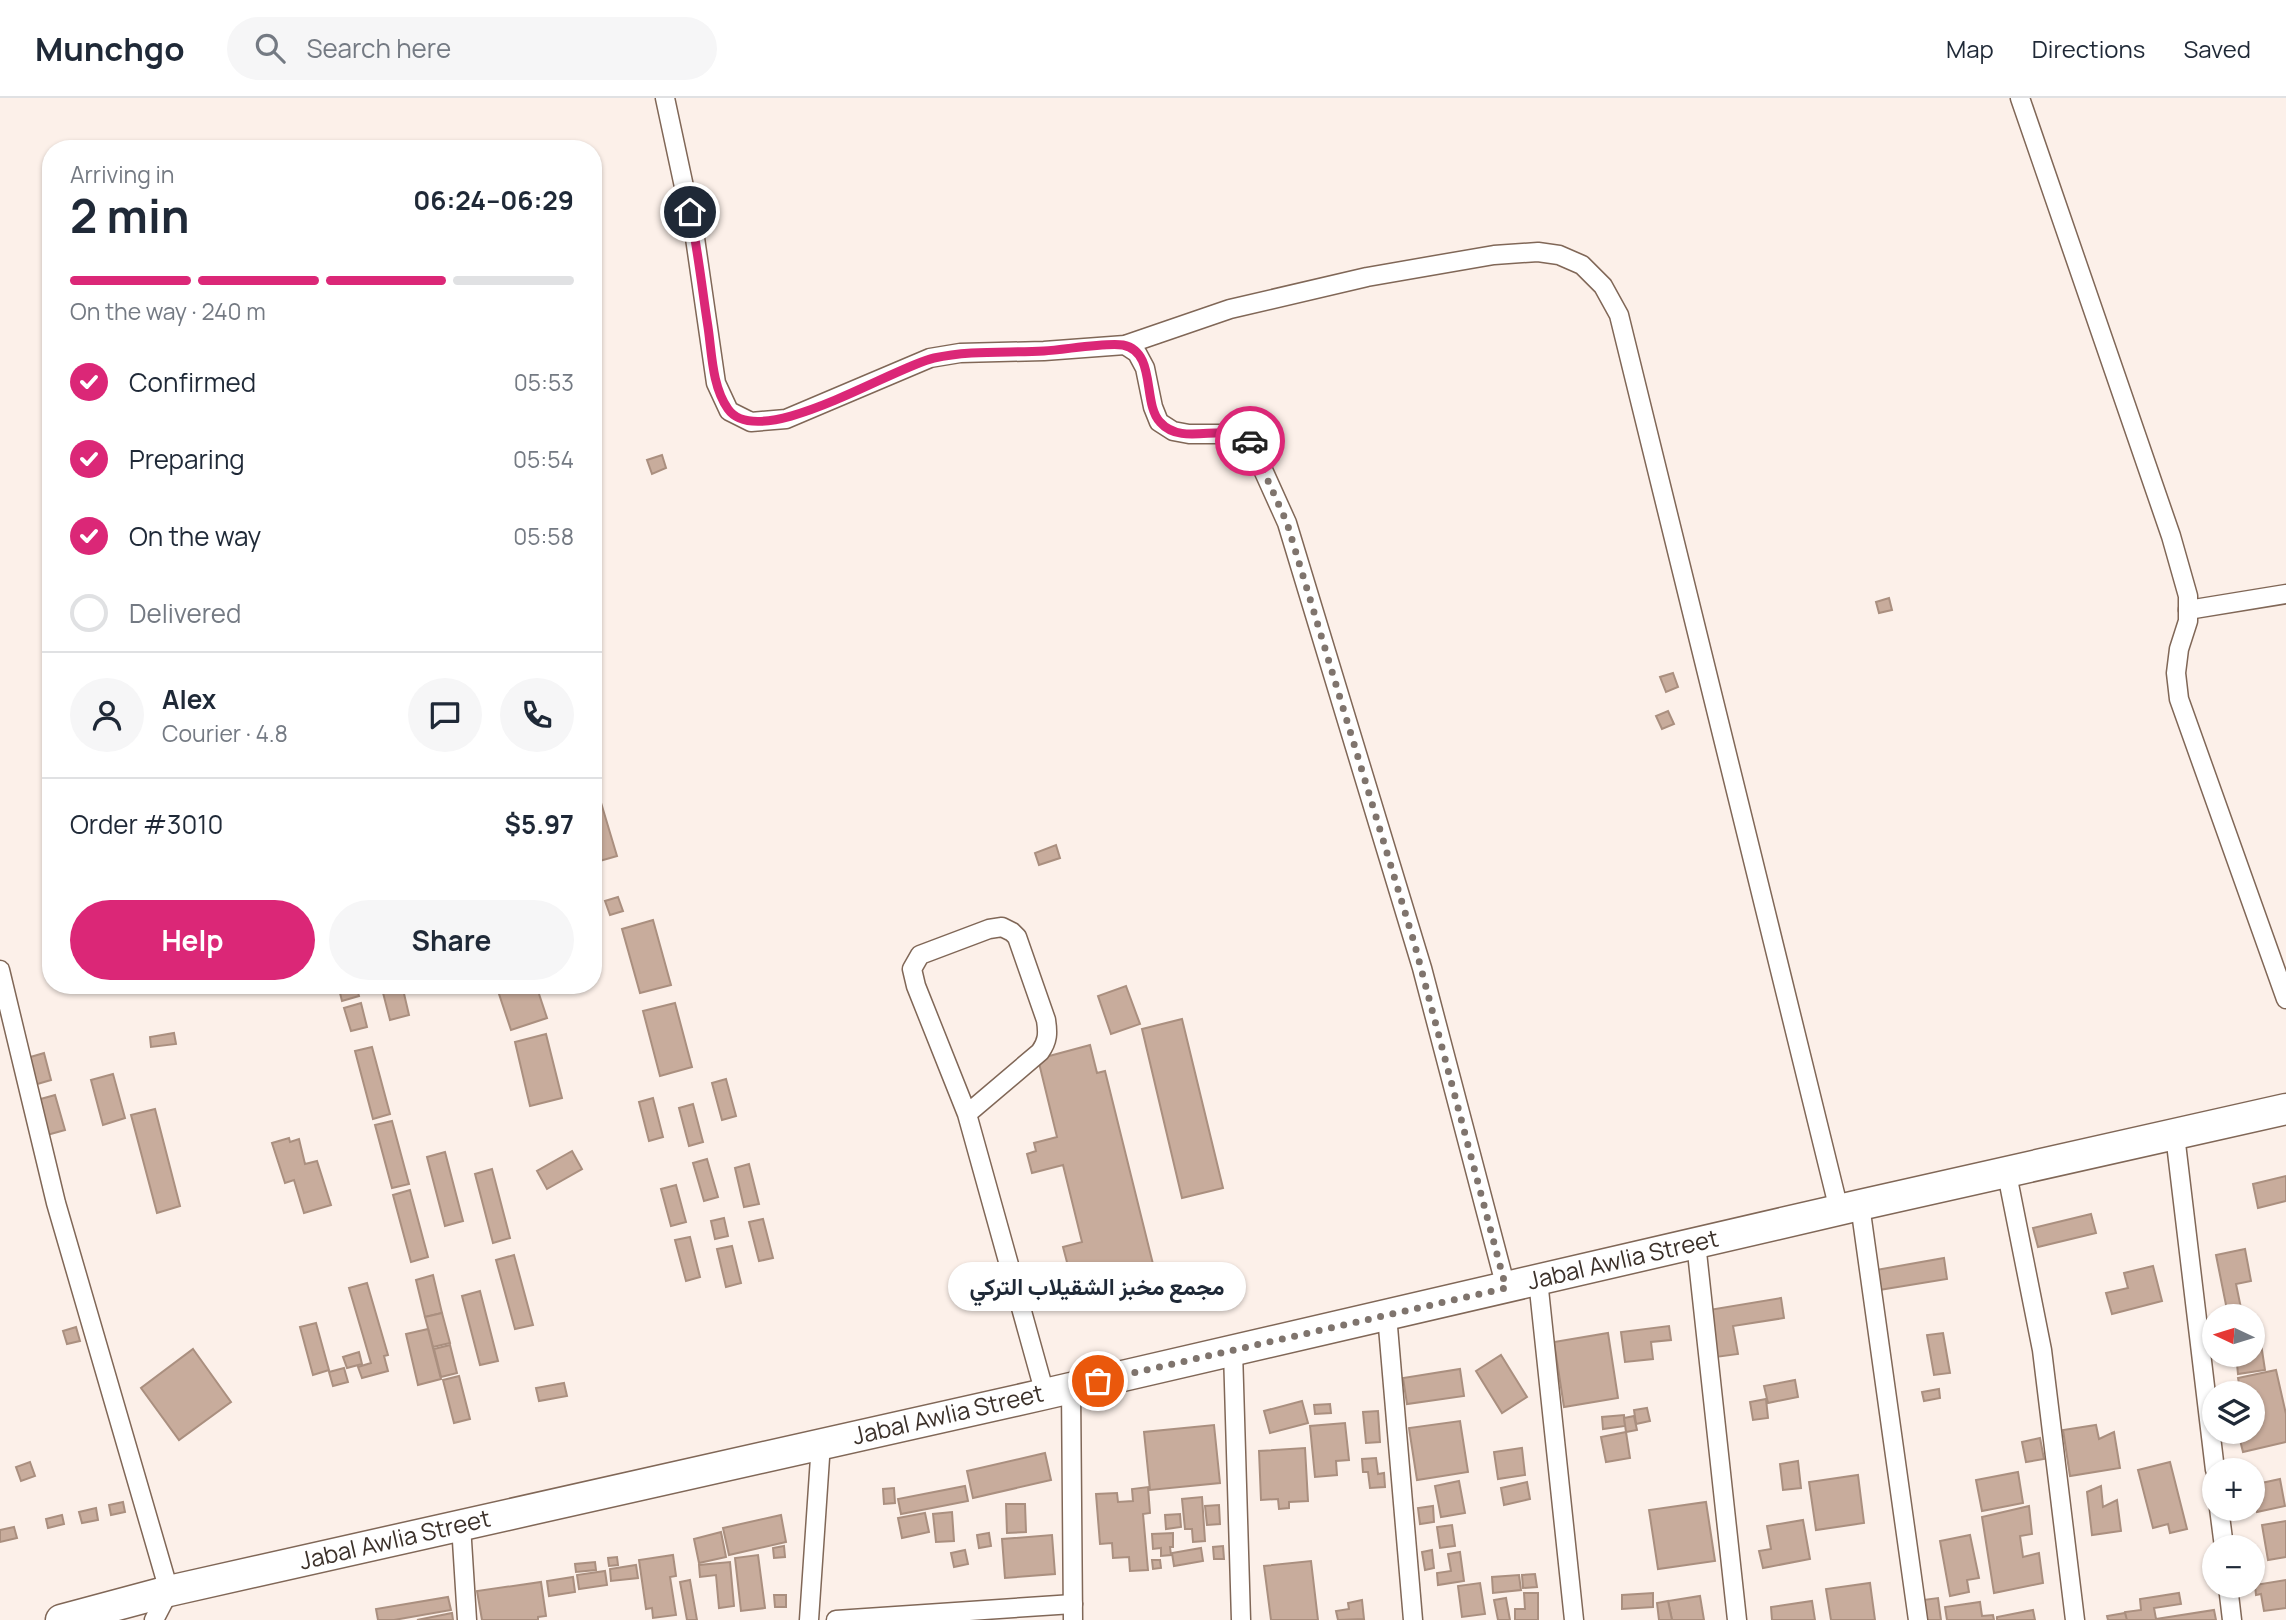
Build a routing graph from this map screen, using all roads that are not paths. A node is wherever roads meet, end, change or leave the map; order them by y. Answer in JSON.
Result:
{"nodes":[{"id":1,"x":665,"y":98,"type":"edge"},
{"id":2,"x":2020,"y":98,"type":"edge"},
{"id":3,"x":1125,"y":345,"type":"junction"},
{"id":4,"x":2286,"y":594,"type":"edge"},
{"id":5,"x":2188,"y":610,"type":"junction"},
{"id":6,"x":0,"y":970,"type":"edge"},
{"id":7,"x":2286,"y":999,"type":"edge"},
{"id":8,"x":2286,"y":1110,"type":"edge"},
{"id":9,"x":967,"y":1114,"type":"junction"},
{"id":10,"x":2175,"y":1135,"type":"junction"},
{"id":11,"x":2007,"y":1174,"type":"junction"},
{"id":12,"x":1850,"y":1208,"type":"junction"},
{"id":13,"x":1696,"y":1243,"type":"junction"},
{"id":14,"x":1538,"y":1280,"type":"junction"},
{"id":15,"x":1506,"y":1288,"type":"junction"},
{"id":16,"x":1387,"y":1315,"type":"junction"},
{"id":17,"x":1233,"y":1351,"type":"junction"},
{"id":18,"x":1058,"y":1390,"type":"junction"},
{"id":19,"x":821,"y":1443,"type":"junction"},
{"id":20,"x":2214,"y":1458,"type":"edge"},
{"id":21,"x":461,"y":1525,"type":"junction"},
{"id":22,"x":169,"y":1591,"type":"junction"},
{"id":23,"x":2229,"y":1598,"type":"edge"},
{"id":24,"x":1073,"y":1612,"type":"edge"},
{"id":25,"x":61,"y":1620,"type":"edge"},
{"id":26,"x":155,"y":1620,"type":"edge"},
{"id":27,"x":467,"y":1620,"type":"edge"},
{"id":28,"x":809,"y":1620,"type":"edge"},
{"id":29,"x":836,"y":1620,"type":"edge"},
{"id":30,"x":1241,"y":1620,"type":"edge"},
{"id":31,"x":1413,"y":1620,"type":"edge"},
{"id":32,"x":1574,"y":1620,"type":"edge"},
{"id":33,"x":1737,"y":1620,"type":"edge"},
{"id":34,"x":1918,"y":1620,"type":"edge"},
{"id":35,"x":2075,"y":1620,"type":"edge"},
{"id":36,"x":2232,"y":1620,"type":"edge"}],
"edges":[{"from":1,"to":3,"type":"street"},
{"from":2,"to":5,"type":"street"},
{"from":3,"to":12,"type":"street"},
{"from":3,"to":15,"type":"street"},
{"from":4,"to":5,"type":"street"},
{"from":5,"to":7,"type":"street"},
{"from":6,"to":22,"type":"street"},
{"from":8,"to":10,"type":"highway","name":"Jabal Awlia Street"},
{"from":9,"to":9,"type":"street"},
{"from":9,"to":18,"type":"street"},
{"from":10,"to":11,"type":"highway","name":"Jabal Awlia Street"},
{"from":10,"to":20,"type":"street"},
{"from":11,"to":12,"type":"highway","name":"Jabal Awlia Street"},
{"from":11,"to":35,"type":"street"},
{"from":12,"to":13,"type":"highway","name":"Jabal Awlia Street"},
{"from":12,"to":34,"type":"street"},
{"from":13,"to":14,"type":"highway","name":"Jabal Awlia Street"},
{"from":13,"to":33,"type":"street"},
{"from":14,"to":15,"type":"highway","name":"Jabal Awlia Street"},
{"from":14,"to":32,"type":"street"},
{"from":15,"to":16,"type":"highway","name":"Jabal Awlia Street"},
{"from":16,"to":17,"type":"highway","name":"Jabal Awlia Street"},
{"from":16,"to":31,"type":"street"},
{"from":17,"to":18,"type":"highway","name":"Jabal Awlia Street"},
{"from":17,"to":30,"type":"street"},
{"from":18,"to":19,"type":"highway","name":"Jabal Awlia Street"},
{"from":18,"to":24,"type":"street"},
{"from":19,"to":21,"type":"highway","name":"Jabal Awlia Street"},
{"from":19,"to":28,"type":"street"},
{"from":21,"to":22,"type":"highway","name":"Jabal Awlia Street"},
{"from":21,"to":27,"type":"street"},
{"from":22,"to":25,"type":"highway","name":"Jabal Awlia Street"},
{"from":22,"to":26,"type":"street"},
{"from":23,"to":36,"type":"street"},
{"from":24,"to":29,"type":"street"}]}
